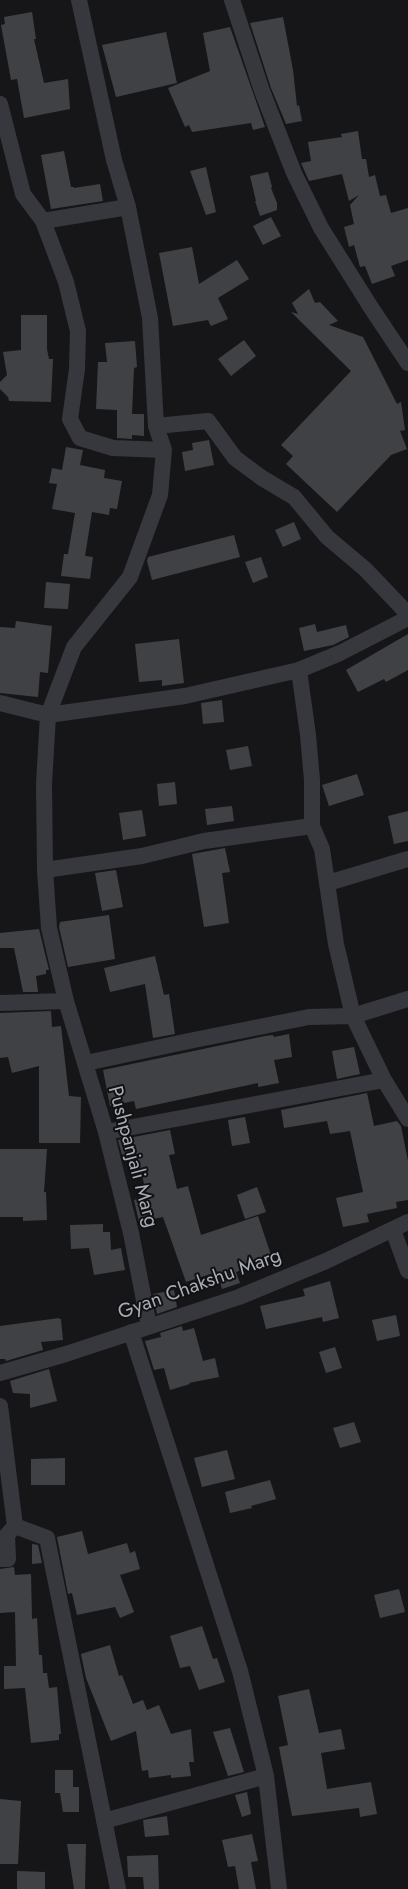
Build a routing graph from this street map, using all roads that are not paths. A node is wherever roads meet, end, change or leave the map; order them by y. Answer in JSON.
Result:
{"nodes":[{"id":1,"x":79,"y":0,"type":"edge"},
{"id":2,"x":232,"y":0,"type":"edge"},
{"id":3,"x":0,"y":104,"type":"edge"},
{"id":4,"x":128,"y":207,"type":"junction"},
{"id":5,"x":43,"y":221,"type":"junction"},
{"id":6,"x":408,"y":363,"type":"edge"},
{"id":7,"x":156,"y":426,"type":"junction"},
{"id":8,"x":164,"y":450,"type":"junction"},
{"id":9,"x":408,"y":616,"type":"edge"},
{"id":10,"x":299,"y":670,"type":"junction"},
{"id":11,"x":0,"y":703,"type":"edge"},
{"id":12,"x":48,"y":715,"type":"junction"},
{"id":13,"x":312,"y":826,"type":"junction"},
{"id":14,"x":408,"y":859,"type":"edge"},
{"id":15,"x":45,"y":870,"type":"junction"},
{"id":16,"x":328,"y":883,"type":"junction"},
{"id":17,"x":408,"y":999,"type":"edge"},
{"id":18,"x":66,"y":1000,"type":"junction"},
{"id":19,"x":0,"y":1003,"type":"edge"},
{"id":20,"x":353,"y":1016,"type":"junction"},
{"id":21,"x":86,"y":1063,"type":"junction"},
{"id":22,"x":384,"y":1080,"type":"junction"},
{"id":23,"x":408,"y":1119,"type":"edge"},
{"id":24,"x":106,"y":1132,"type":"junction"},
{"id":25,"x":408,"y":1222,"type":"edge"},
{"id":26,"x":393,"y":1230,"type":"junction"},
{"id":27,"x":408,"y":1270,"type":"edge"},
{"id":28,"x":149,"y":1326,"type":"junction"},
{"id":29,"x":131,"y":1332,"type":"junction"},
{"id":30,"x":0,"y":1373,"type":"edge"},
{"id":31,"x":0,"y":1406,"type":"edge"},
{"id":32,"x":16,"y":1526,"type":"junction"},
{"id":33,"x":0,"y":1559,"type":"edge"},
{"id":34,"x":266,"y":1776,"type":"junction"},
{"id":35,"x":104,"y":1822,"type":"junction"},
{"id":36,"x":118,"y":1889,"type":"edge"},
{"id":37,"x":280,"y":1889,"type":"edge"}],
"edges":[{"from":1,"to":4,"type":"street"},
{"from":2,"to":6,"type":"street"},
{"from":3,"to":5,"type":"street"},
{"from":4,"to":5,"type":"street"},
{"from":4,"to":7,"type":"street"},
{"from":5,"to":8,"type":"street"},
{"from":7,"to":8,"type":"street"},
{"from":7,"to":9,"type":"street"},
{"from":8,"to":12,"type":"street","name":"Pushpanjali Marg"},
{"from":9,"to":10,"type":"street"},
{"from":10,"to":12,"type":"street"},
{"from":10,"to":13,"type":"street"},
{"from":11,"to":12,"type":"street"},
{"from":12,"to":15,"type":"street","name":"Pushpanjali Marg"},
{"from":13,"to":15,"type":"street"},
{"from":13,"to":16,"type":"street"},
{"from":14,"to":16,"type":"street"},
{"from":15,"to":18,"type":"street","name":"Pushpanjali Marg"},
{"from":16,"to":20,"type":"street"},
{"from":17,"to":20,"type":"street"},
{"from":18,"to":19,"type":"street"},
{"from":18,"to":21,"type":"street","name":"Pushpanjali Marg"},
{"from":20,"to":21,"type":"street"},
{"from":20,"to":22,"type":"street"},
{"from":21,"to":24,"type":"street","name":"Pushpanjali Marg"},
{"from":22,"to":23,"type":"street"},
{"from":22,"to":24,"type":"street"},
{"from":24,"to":28,"type":"street","name":"Pushpanjali Marg"},
{"from":25,"to":26,"type":"street","name":"Gyan Chakshu Marg"},
{"from":26,"to":27,"type":"street"},
{"from":26,"to":28,"type":"street","name":"Gyan Chakshu Marg"},
{"from":28,"to":29,"type":"street","name":"Gyan Chakshu Marg"},
{"from":29,"to":30,"type":"street","name":"Gyan Chakshu Marg"},
{"from":29,"to":34,"type":"street"},
{"from":31,"to":32,"type":"street"},
{"from":32,"to":33,"type":"street"},
{"from":32,"to":35,"type":"street"},
{"from":34,"to":35,"type":"street"},
{"from":34,"to":37,"type":"street"},
{"from":35,"to":36,"type":"street"}]}
